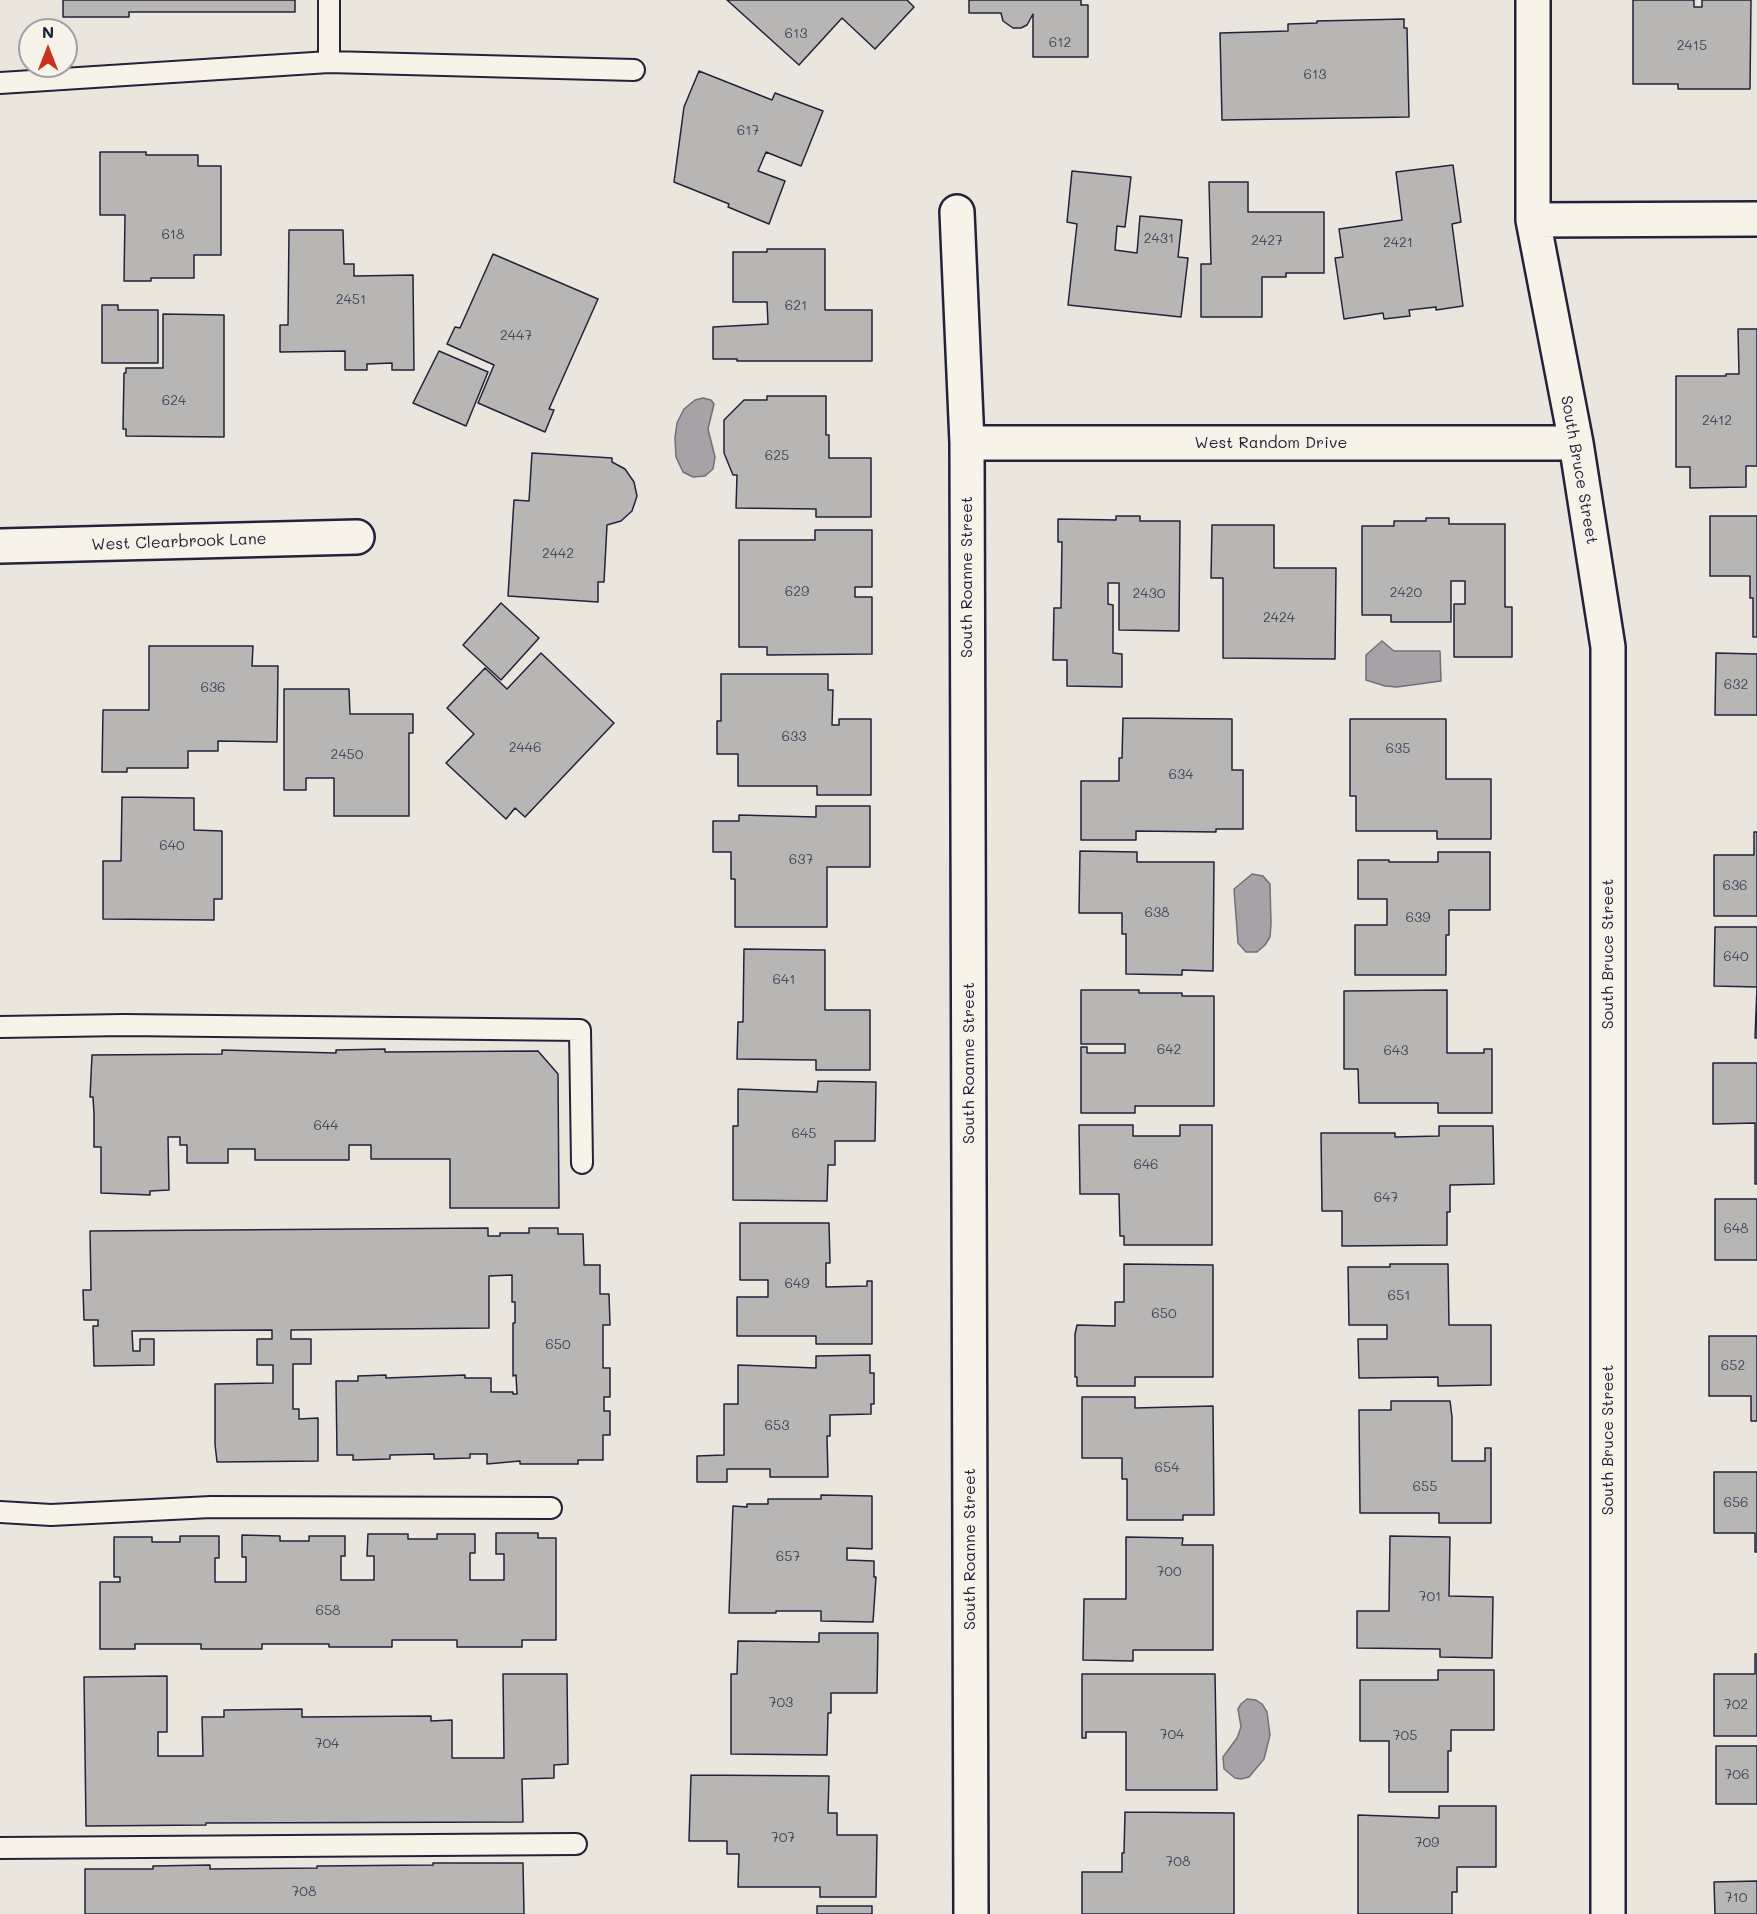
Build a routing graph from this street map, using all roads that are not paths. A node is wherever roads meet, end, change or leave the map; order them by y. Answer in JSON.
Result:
{"nodes":[{"id":1,"x":329,"y":0,"type":"edge"},
{"id":2,"x":1533,"y":0,"type":"edge"},
{"id":3,"x":329,"y":62,"type":"junction"},
{"id":4,"x":634,"y":70,"type":"dead end"},
{"id":5,"x":0,"y":83,"type":"edge"},
{"id":6,"x":957,"y":212,"type":"dead end"},
{"id":7,"x":1757,"y":219,"type":"edge"},
{"id":8,"x":1533,"y":220,"type":"junction"},
{"id":9,"x":967,"y":443,"type":"junction"},
{"id":10,"x":1576,"y":443,"type":"junction"},
{"id":11,"x":357,"y":537,"type":"dead end"},
{"id":12,"x":0,"y":546,"type":"edge"},
{"id":13,"x":0,"y":1027,"type":"edge"},
{"id":14,"x":582,"y":1163,"type":"dead end"},
{"id":15,"x":551,"y":1508,"type":"dead end"},
{"id":16,"x":0,"y":1512,"type":"edge"},
{"id":17,"x":576,"y":1844,"type":"dead end"},
{"id":18,"x":0,"y":1848,"type":"edge"},
{"id":19,"x":971,"y":1914,"type":"edge"},
{"id":20,"x":1608,"y":1914,"type":"edge"}],
"edges":[{"from":1,"to":3,"type":"lane"},
{"from":2,"to":8,"type":"street","name":"South Bruce Street"},
{"from":3,"to":4,"type":"lane"},
{"from":3,"to":5,"type":"lane"},
{"from":6,"to":9,"type":"street","name":"South Roanne Street"},
{"from":7,"to":8,"type":"street"},
{"from":8,"to":10,"type":"street","name":"South Bruce Street"},
{"from":9,"to":10,"type":"street","name":"West Random Drive"},
{"from":9,"to":19,"type":"street","name":"South Roanne Street"},
{"from":10,"to":20,"type":"street","name":"South Bruce Street"},
{"from":11,"to":12,"type":"street","name":"West Clearbrook Lane"},
{"from":13,"to":14,"type":"lane"},
{"from":15,"to":16,"type":"lane"},
{"from":17,"to":18,"type":"lane"}]}
